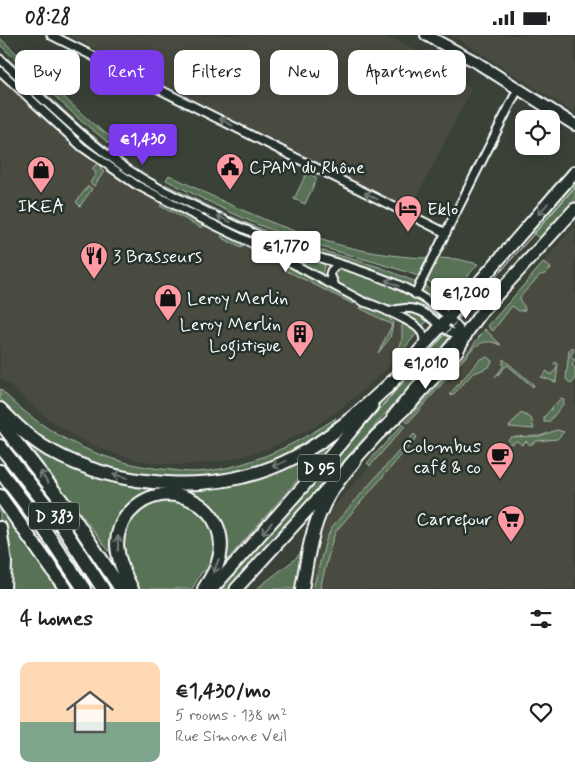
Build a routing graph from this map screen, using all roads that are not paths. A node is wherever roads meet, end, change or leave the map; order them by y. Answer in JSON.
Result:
{"nodes":[{"id":1,"x":51,"y":35,"type":"edge"},
{"id":2,"x":426,"y":35,"type":"edge"},
{"id":3,"x":0,"y":59,"type":"edge"},
{"id":4,"x":0,"y":71,"type":"edge"},
{"id":5,"x":518,"y":89,"type":"junction"},
{"id":6,"x":575,"y":125,"type":"edge"},
{"id":7,"x":575,"y":172,"type":"edge"},
{"id":8,"x":575,"y":209,"type":"edge"},
{"id":9,"x":446,"y":233,"type":"junction"},
{"id":10,"x":274,"y":255,"type":"junction"},
{"id":11,"x":317,"y":258,"type":"junction"},
{"id":12,"x":338,"y":264,"type":"junction"},
{"id":13,"x":336,"y":287,"type":"junction"},
{"id":14,"x":415,"y":295,"type":"junction"},
{"id":15,"x":388,"y":311,"type":"junction"},
{"id":16,"x":444,"y":322,"type":"junction"},
{"id":17,"x":464,"y":332,"type":"junction"},
{"id":18,"x":424,"y":345,"type":"junction"},
{"id":19,"x":392,"y":382,"type":"junction"},
{"id":20,"x":0,"y":409,"type":"edge"},
{"id":21,"x":0,"y":422,"type":"edge"},
{"id":22,"x":0,"y":446,"type":"edge"},
{"id":23,"x":355,"y":460,"type":"junction"},
{"id":24,"x":0,"y":471,"type":"edge"},
{"id":25,"x":0,"y":496,"type":"edge"},
{"id":26,"x":0,"y":528,"type":"edge"},
{"id":27,"x":4,"y":589,"type":"edge"},
{"id":28,"x":66,"y":589,"type":"edge"},
{"id":29,"x":84,"y":589,"type":"edge"},
{"id":30,"x":103,"y":589,"type":"edge"},
{"id":31,"x":122,"y":589,"type":"edge"},
{"id":32,"x":132,"y":589,"type":"edge"},
{"id":33,"x":204,"y":589,"type":"edge"},
{"id":34,"x":212,"y":589,"type":"edge"},
{"id":35,"x":236,"y":589,"type":"edge"},
{"id":36,"x":302,"y":589,"type":"edge"}],
"edges":[{"from":9,"to":1,"type":"street","one_way":true},
{"from":2,"to":5,"type":"street"},
{"from":11,"to":3,"type":"street","one_way":true},
{"from":4,"to":10,"type":"street"},
{"from":5,"to":6,"type":"street"},
{"from":5,"to":9,"type":"street"},
{"from":7,"to":16,"type":"main road","number":"D 95","one_way":true},
{"from":8,"to":17,"type":"main road","number":"D 95"},
{"from":9,"to":14,"type":"street"},
{"from":10,"to":11,"type":"street"},
{"from":10,"to":13,"type":"street"},
{"from":11,"to":12,"type":"street"},
{"from":12,"to":13,"type":"street"},
{"from":14,"to":12,"type":"street","one_way":true},
{"from":13,"to":15,"type":"street"},
{"from":14,"to":16,"type":"street"},
{"from":15,"to":16,"type":"street"},
{"from":15,"to":18,"type":"street"},
{"from":16,"to":17,"type":"street"},
{"from":16,"to":17,"type":"street"},
{"from":16,"to":18,"type":"main road","number":"D 95"},
{"from":17,"to":23,"type":"main road","number":"D 95"},
{"from":18,"to":19,"type":"main road","number":"D 95"},
{"from":19,"to":20,"type":"highway","one_way":true},
{"from":19,"to":34,"type":"main road","number":"D 95","one_way":true},
{"from":31,"to":21,"type":"highway","one_way":true},
{"from":22,"to":30,"type":"highway","number":"D 383"},
{"from":23,"to":35,"type":"main road","number":"D 95"},
{"from":23,"to":36,"type":"highway"},
{"from":24,"to":29,"type":"highway","number":"D 383"},
{"from":25,"to":28,"type":"highway"},
{"from":26,"to":27,"type":"highway"},
{"from":32,"to":33,"type":"highway","one_way":true}]}
